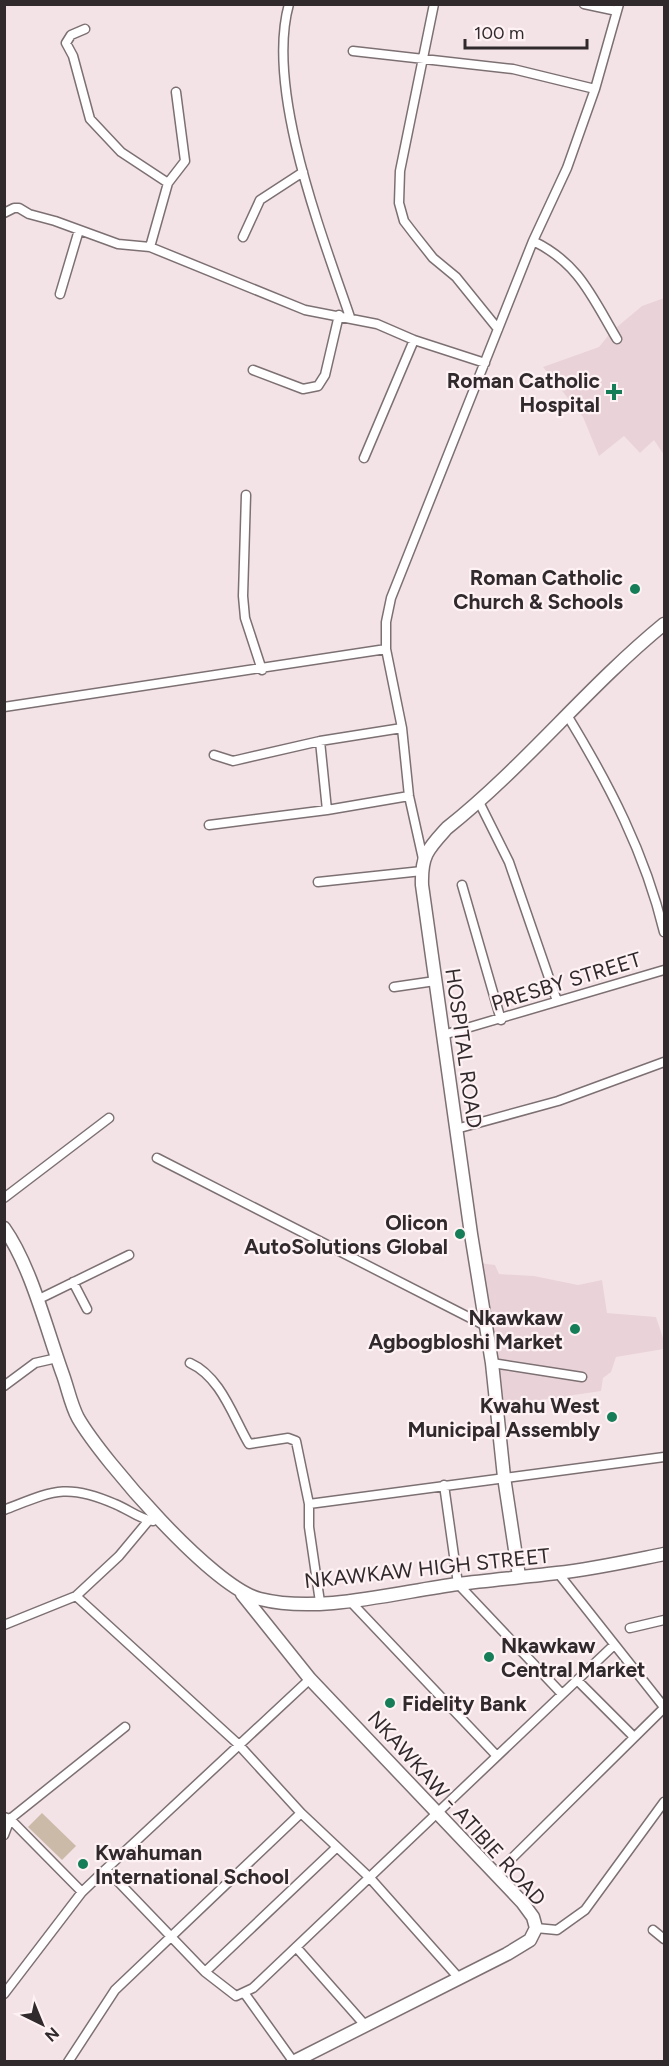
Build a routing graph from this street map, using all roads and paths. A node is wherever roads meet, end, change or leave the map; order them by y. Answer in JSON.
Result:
{"nodes":[{"id":1,"x":289,"y":4,"type":"edge"},
{"id":2,"x":434,"y":4,"type":"edge"},
{"id":3,"x":584,"y":4,"type":"edge"},
{"id":4,"x":618,"y":8,"type":"edge"},
{"id":5,"x":85,"y":29,"type":"dead end"},
{"id":6,"x":353,"y":51,"type":"dead end"},
{"id":7,"x":423,"y":60,"type":"junction"},
{"id":8,"x":595,"y":89,"type":"junction"},
{"id":9,"x":176,"y":92,"type":"dead end"},
{"id":10,"x":303,"y":172,"type":"junction"},
{"id":11,"x":168,"y":183,"type":"junction"},
{"id":12,"x":4,"y":213,"type":"edge"},
{"id":13,"x":79,"y":230,"type":"junction"},
{"id":14,"x":243,"y":237,"type":"dead end"},
{"id":15,"x":533,"y":241,"type":"junction"},
{"id":16,"x":150,"y":247,"type":"junction"},
{"id":17,"x":60,"y":294,"type":"dead end"},
{"id":18,"x":339,"y":315,"type":"junction"},
{"id":19,"x":350,"y":317,"type":"junction"},
{"id":20,"x":498,"y":329,"type":"junction"},
{"id":21,"x":617,"y":339,"type":"dead end"},
{"id":22,"x":414,"y":340,"type":"junction"},
{"id":23,"x":485,"y":363,"type":"junction"},
{"id":24,"x":253,"y":370,"type":"dead end"},
{"id":25,"x":364,"y":458,"type":"dead end"},
{"id":26,"x":246,"y":495,"type":"dead end"},
{"id":27,"x":664,"y":624,"type":"edge"},
{"id":28,"x":386,"y":649,"type":"junction"},
{"id":29,"x":262,"y":670,"type":"junction"},
{"id":30,"x":4,"y":707,"type":"edge"},
{"id":31,"x":567,"y":715,"type":"junction"},
{"id":32,"x":402,"y":728,"type":"junction"},
{"id":33,"x":320,"y":741,"type":"junction"},
{"id":34,"x":214,"y":755,"type":"dead end"},
{"id":35,"x":409,"y":796,"type":"junction"},
{"id":36,"x":478,"y":800,"type":"junction"},
{"id":37,"x":327,"y":810,"type":"junction"},
{"id":38,"x":209,"y":825,"type":"dead end"},
{"id":39,"x":422,"y":865,"type":"junction"},
{"id":40,"x":318,"y":882,"type":"dead end"},
{"id":41,"x":462,"y":885,"type":"dead end"},
{"id":42,"x":664,"y":932,"type":"edge"},
{"id":43,"x":664,"y":970,"type":"edge"},
{"id":44,"x":435,"y":981,"type":"junction"},
{"id":45,"x":394,"y":987,"type":"dead end"},
{"id":46,"x":557,"y":1001,"type":"junction"},
{"id":47,"x":501,"y":1020,"type":"junction"},
{"id":48,"x":443,"y":1035,"type":"junction"},
{"id":49,"x":664,"y":1062,"type":"edge"},
{"id":50,"x":109,"y":1118,"type":"dead end"},
{"id":51,"x":456,"y":1129,"type":"junction"},
{"id":52,"x":157,"y":1158,"type":"dead end"},
{"id":53,"x":4,"y":1198,"type":"edge"},
{"id":54,"x":4,"y":1228,"type":"edge"},
{"id":55,"x":129,"y":1254,"type":"dead end"},
{"id":56,"x":73,"y":1282,"type":"junction"},
{"id":57,"x":37,"y":1300,"type":"junction"},
{"id":58,"x":87,"y":1309,"type":"dead end"},
{"id":59,"x":486,"y":1326,"type":"junction"},
{"id":60,"x":57,"y":1358,"type":"junction"},
{"id":61,"x":492,"y":1363,"type":"junction"},
{"id":62,"x":190,"y":1364,"type":"dead end"},
{"id":63,"x":582,"y":1377,"type":"dead end"},
{"id":64,"x":4,"y":1386,"type":"edge"},
{"id":65,"x":664,"y":1457,"type":"edge"},
{"id":66,"x":504,"y":1477,"type":"junction"},
{"id":67,"x":444,"y":1485,"type":"junction"},
{"id":68,"x":309,"y":1504,"type":"junction"},
{"id":69,"x":4,"y":1510,"type":"edge"},
{"id":70,"x":149,"y":1520,"type":"junction"},
{"id":71,"x":162,"y":1522,"type":"junction"},
{"id":72,"x":664,"y":1554,"type":"edge"},
{"id":73,"x":558,"y":1573,"type":"junction"},
{"id":74,"x":519,"y":1576,"type":"junction"},
{"id":75,"x":458,"y":1584,"type":"junction"},
{"id":76,"x":235,"y":1585,"type":"junction"},
{"id":77,"x":76,"y":1596,"type":"junction"},
{"id":78,"x":349,"y":1600,"type":"junction"},
{"id":79,"x":320,"y":1602,"type":"junction"},
{"id":80,"x":664,"y":1620,"type":"edge"},
{"id":81,"x":4,"y":1625,"type":"edge"},
{"id":82,"x":630,"y":1628,"type":"dead end"},
{"id":83,"x":614,"y":1645,"type":"junction"},
{"id":84,"x":310,"y":1678,"type":"junction"},
{"id":85,"x":577,"y":1680,"type":"junction"},
{"id":86,"x":562,"y":1694,"type":"junction"},
{"id":87,"x":664,"y":1708,"type":"edge"},
{"id":88,"x":124,"y":1727,"type":"dead end"},
{"id":89,"x":633,"y":1736,"type":"junction"},
{"id":90,"x":238,"y":1744,"type":"junction"},
{"id":91,"x":496,"y":1755,"type":"junction"},
{"id":92,"x":664,"y":1802,"type":"edge"},
{"id":93,"x":301,"y":1813,"type":"junction"},
{"id":94,"x":439,"y":1813,"type":"junction"},
{"id":95,"x":7,"y":1818,"type":"edge"},
{"id":96,"x":4,"y":1835,"type":"edge"},
{"id":97,"x":337,"y":1847,"type":"junction"},
{"id":98,"x":106,"y":1869,"type":"junction"},
{"id":99,"x":496,"y":1874,"type":"junction"},
{"id":100,"x":370,"y":1878,"type":"junction"},
{"id":101,"x":82,"y":1892,"type":"junction"},
{"id":102,"x":536,"y":1928,"type":"junction"},
{"id":103,"x":653,"y":1930,"type":"dead end"},
{"id":104,"x":170,"y":1936,"type":"junction"},
{"id":105,"x":664,"y":1940,"type":"edge"},
{"id":106,"x":296,"y":1947,"type":"junction"},
{"id":107,"x":205,"y":1972,"type":"junction"},
{"id":108,"x":458,"y":1977,"type":"junction"},
{"id":109,"x":4,"y":1994,"type":"edge"},
{"id":110,"x":245,"y":1994,"type":"junction"},
{"id":111,"x":364,"y":2024,"type":"junction"},
{"id":112,"x":68,"y":2061,"type":"edge"},
{"id":113,"x":293,"y":2061,"type":"edge"}],
"edges":[{"from":1,"to":10,"type":"street"},
{"from":2,"to":7,"type":"street"},
{"from":3,"to":4,"type":"street"},
{"from":4,"to":8,"type":"street"},
{"from":5,"to":11,"type":"street"},
{"from":6,"to":7,"type":"street"},
{"from":7,"to":8,"type":"street"},
{"from":7,"to":20,"type":"street"},
{"from":8,"to":15,"type":"street"},
{"from":9,"to":11,"type":"street"},
{"from":10,"to":14,"type":"street"},
{"from":10,"to":19,"type":"street"},
{"from":11,"to":16,"type":"street"},
{"from":12,"to":13,"type":"street"},
{"from":13,"to":16,"type":"street"},
{"from":13,"to":17,"type":"street"},
{"from":15,"to":20,"type":"street"},
{"from":15,"to":21,"type":"street"},
{"from":16,"to":18,"type":"street"},
{"from":18,"to":19,"type":"street"},
{"from":18,"to":24,"type":"street"},
{"from":19,"to":22,"type":"street"},
{"from":20,"to":23,"type":"street"},
{"from":22,"to":23,"type":"street"},
{"from":22,"to":25,"type":"street"},
{"from":23,"to":28,"type":"street"},
{"from":26,"to":29,"type":"street"},
{"from":27,"to":31,"type":"main road"},
{"from":28,"to":29,"type":"street"},
{"from":28,"to":32,"type":"street"},
{"from":29,"to":30,"type":"street"},
{"from":31,"to":36,"type":"main road"},
{"from":31,"to":42,"type":"street"},
{"from":32,"to":33,"type":"street"},
{"from":32,"to":35,"type":"street"},
{"from":33,"to":34,"type":"street"},
{"from":33,"to":37,"type":"street"},
{"from":35,"to":37,"type":"street"},
{"from":35,"to":39,"type":"street"},
{"from":36,"to":39,"type":"main road"},
{"from":36,"to":46,"type":"street"},
{"from":37,"to":38,"type":"street"},
{"from":39,"to":40,"type":"street"},
{"from":39,"to":44,"type":"main road","name":"HOSPITAL ROAD"},
{"from":41,"to":47,"type":"street"},
{"from":43,"to":46,"type":"street","name":"PRESBY STREET"},
{"from":44,"to":45,"type":"street"},
{"from":44,"to":48,"type":"main road","name":"HOSPITAL ROAD"},
{"from":46,"to":47,"type":"street","name":"PRESBY STREET"},
{"from":47,"to":48,"type":"street","name":"PRESBY STREET"},
{"from":48,"to":51,"type":"main road","name":"HOSPITAL ROAD"},
{"from":49,"to":51,"type":"street"},
{"from":50,"to":53,"type":"street"},
{"from":51,"to":59,"type":"main road","name":"HOSPITAL ROAD"},
{"from":52,"to":59,"type":"street"},
{"from":54,"to":57,"type":"main road","name":"NKAWKAW HIGH STREET"},
{"from":55,"to":56,"type":"street"},
{"from":56,"to":57,"type":"street"},
{"from":56,"to":58,"type":"street"},
{"from":57,"to":60,"type":"main road","name":"NKAWKAW HIGH STREET"},
{"from":59,"to":61,"type":"main road","name":"HOSPITAL ROAD"},
{"from":60,"to":64,"type":"street"},
{"from":60,"to":71,"type":"main road","name":"NKAWKAW HIGH STREET"},
{"from":61,"to":63,"type":"street"},
{"from":61,"to":66,"type":"main road","name":"HOSPITAL ROAD"},
{"from":62,"to":68,"type":"street"},
{"from":65,"to":66,"type":"street"},
{"from":66,"to":67,"type":"street"},
{"from":66,"to":74,"type":"main road","name":"HOSPITAL ROAD"},
{"from":67,"to":68,"type":"street"},
{"from":67,"to":75,"type":"street"},
{"from":68,"to":79,"type":"street"},
{"from":69,"to":70,"type":"street"},
{"from":70,"to":71,"type":"street"},
{"from":70,"to":77,"type":"street"},
{"from":71,"to":76,"type":"main road","name":"NKAWKAW HIGH STREET"},
{"from":72,"to":73,"type":"main road","name":"NKAWKAW HIGH STREET"},
{"from":73,"to":74,"type":"main road","name":"NKAWKAW HIGH STREET"},
{"from":73,"to":83,"type":"street"},
{"from":74,"to":75,"type":"main road","name":"NKAWKAW HIGH STREET"},
{"from":75,"to":78,"type":"main road","name":"NKAWKAW HIGH STREET"},
{"from":75,"to":86,"type":"street"},
{"from":76,"to":79,"type":"main road","name":"NKAWKAW HIGH STREET"},
{"from":76,"to":84,"type":"main road","name":"NKAWKAW - ATIBIE ROAD"},
{"from":77,"to":81,"type":"street"},
{"from":77,"to":90,"type":"street"},
{"from":78,"to":79,"type":"main road","name":"NKAWKAW HIGH STREET"},
{"from":78,"to":91,"type":"street"},
{"from":80,"to":82,"type":"street"},
{"from":83,"to":85,"type":"street"},
{"from":83,"to":87,"type":"street"},
{"from":84,"to":90,"type":"street"},
{"from":84,"to":94,"type":"main road","name":"NKAWKAW - ATIBIE ROAD"},
{"from":85,"to":86,"type":"street"},
{"from":85,"to":89,"type":"street"},
{"from":86,"to":91,"type":"street"},
{"from":87,"to":89,"type":"street"},
{"from":88,"to":95,"type":"street"},
{"from":89,"to":99,"type":"street"},
{"from":90,"to":93,"type":"street"},
{"from":90,"to":98,"type":"street"},
{"from":91,"to":94,"type":"street"},
{"from":92,"to":102,"type":"street"},
{"from":93,"to":97,"type":"street"},
{"from":93,"to":104,"type":"street"},
{"from":94,"to":99,"type":"main road","name":"NKAWKAW - ATIBIE ROAD"},
{"from":94,"to":100,"type":"street"},
{"from":95,"to":96,"type":"street"},
{"from":95,"to":101,"type":"street"},
{"from":97,"to":100,"type":"street"},
{"from":97,"to":107,"type":"street"},
{"from":98,"to":101,"type":"street"},
{"from":98,"to":104,"type":"street"},
{"from":99,"to":102,"type":"main road","name":"NKAWKAW - ATIBIE ROAD"},
{"from":100,"to":106,"type":"street"},
{"from":100,"to":108,"type":"street"},
{"from":101,"to":109,"type":"street"},
{"from":102,"to":108,"type":"main road","name":"NKAWKAW - ATIBIE ROAD"},
{"from":103,"to":105,"type":"street"},
{"from":104,"to":107,"type":"street"},
{"from":104,"to":112,"type":"street"},
{"from":106,"to":110,"type":"street"},
{"from":106,"to":111,"type":"street"},
{"from":107,"to":110,"type":"street"},
{"from":108,"to":111,"type":"main road","name":"NKAWKAW - ATIBIE ROAD"},
{"from":110,"to":113,"type":"street"},
{"from":111,"to":113,"type":"main road","name":"NKAWKAW - ATIBIE ROAD"}]}
